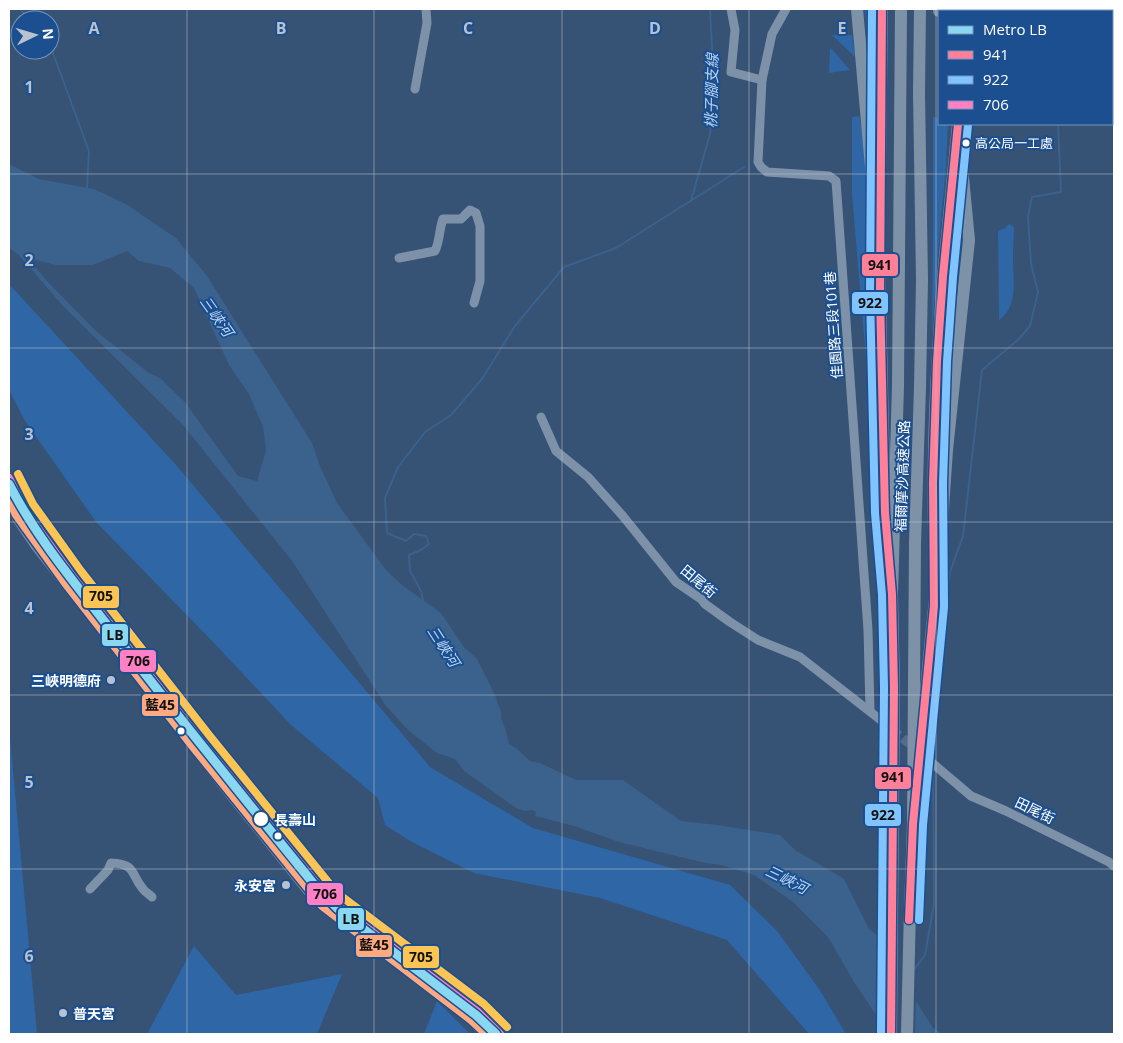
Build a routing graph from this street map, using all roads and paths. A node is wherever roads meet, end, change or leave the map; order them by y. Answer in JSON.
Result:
{"nodes":[{"id":1,"x":426,"y":9,"type":"edge"},
{"id":2,"x":731,"y":9,"type":"edge"},
{"id":3,"x":786,"y":9,"type":"edge"},
{"id":4,"x":857,"y":9,"type":"edge"},
{"id":5,"x":882,"y":9,"type":"edge"},
{"id":6,"x":901,"y":9,"type":"edge"},
{"id":7,"x":920,"y":9,"type":"edge"},
{"id":8,"x":762,"y":80,"type":"junction"},
{"id":9,"x":415,"y":89,"type":"dead end"},
{"id":10,"x":956,"y":125,"type":"edge"},
{"id":11,"x":956,"y":125,"type":"edge"},
{"id":12,"x":879,"y":256,"type":"junction"},
{"id":13,"x":400,"y":258,"type":"dead end"},
{"id":14,"x":474,"y":303,"type":"dead end"},
{"id":15,"x":540,"y":417,"type":"dead end"},
{"id":16,"x":9,"y":478,"type":"edge"},
{"id":17,"x":9,"y":499,"type":"edge"},
{"id":18,"x":892,"y":594,"type":"junction"},
{"id":19,"x":934,"y":606,"type":"junction"},
{"id":20,"x":870,"y":711,"type":"junction"},
{"id":21,"x":882,"y":721,"type":"tunnel mouth"},
{"id":22,"x":930,"y":761,"type":"tunnel mouth"},
{"id":23,"x":914,"y":824,"type":"junction"},
{"id":24,"x":1114,"y":866,"type":"edge"},
{"id":25,"x":90,"y":889,"type":"dead end"},
{"id":26,"x":152,"y":897,"type":"dead end"},
{"id":27,"x":486,"y":1034,"type":"edge"},
{"id":28,"x":500,"y":1034,"type":"edge"},
{"id":29,"x":891,"y":1034,"type":"edge"},
{"id":30,"x":908,"y":1034,"type":"edge"}],
"edges":[{"from":1,"to":9,"type":"street"},
{"from":2,"to":8,"type":"street"},
{"from":3,"to":8,"type":"street","name":"佳園路三段101巷"},
{"from":4,"to":12,"type":"highway"},
{"from":5,"to":12,"type":"highway"},
{"from":6,"to":18,"type":"highway","name":"福爾摩沙高速公路"},
{"from":7,"to":23,"type":"highway","name":"福爾摩沙高速公路"},
{"from":8,"to":20,"type":"street","name":"佳園路三段101巷"},
{"from":10,"to":19,"type":"highway","bridge":true},
{"from":11,"to":19,"type":"highway"},
{"from":12,"to":18,"type":"highway"},
{"from":13,"to":14,"type":"street"},
{"from":15,"to":20,"type":"street","name":"田尾街"},
{"from":16,"to":28,"type":"main road"},
{"from":17,"to":27,"type":"main road"},
{"from":18,"to":29,"type":"highway","name":"福爾摩沙高速公路"},
{"from":19,"to":23,"type":"highway"},
{"from":20,"to":21,"type":"street","name":"田尾街"},
{"from":22,"to":24,"type":"street","name":"田尾街"},
{"from":23,"to":30,"type":"highway","name":"福爾摩沙高速公路"},
{"from":25,"to":26,"type":"street"}]}
